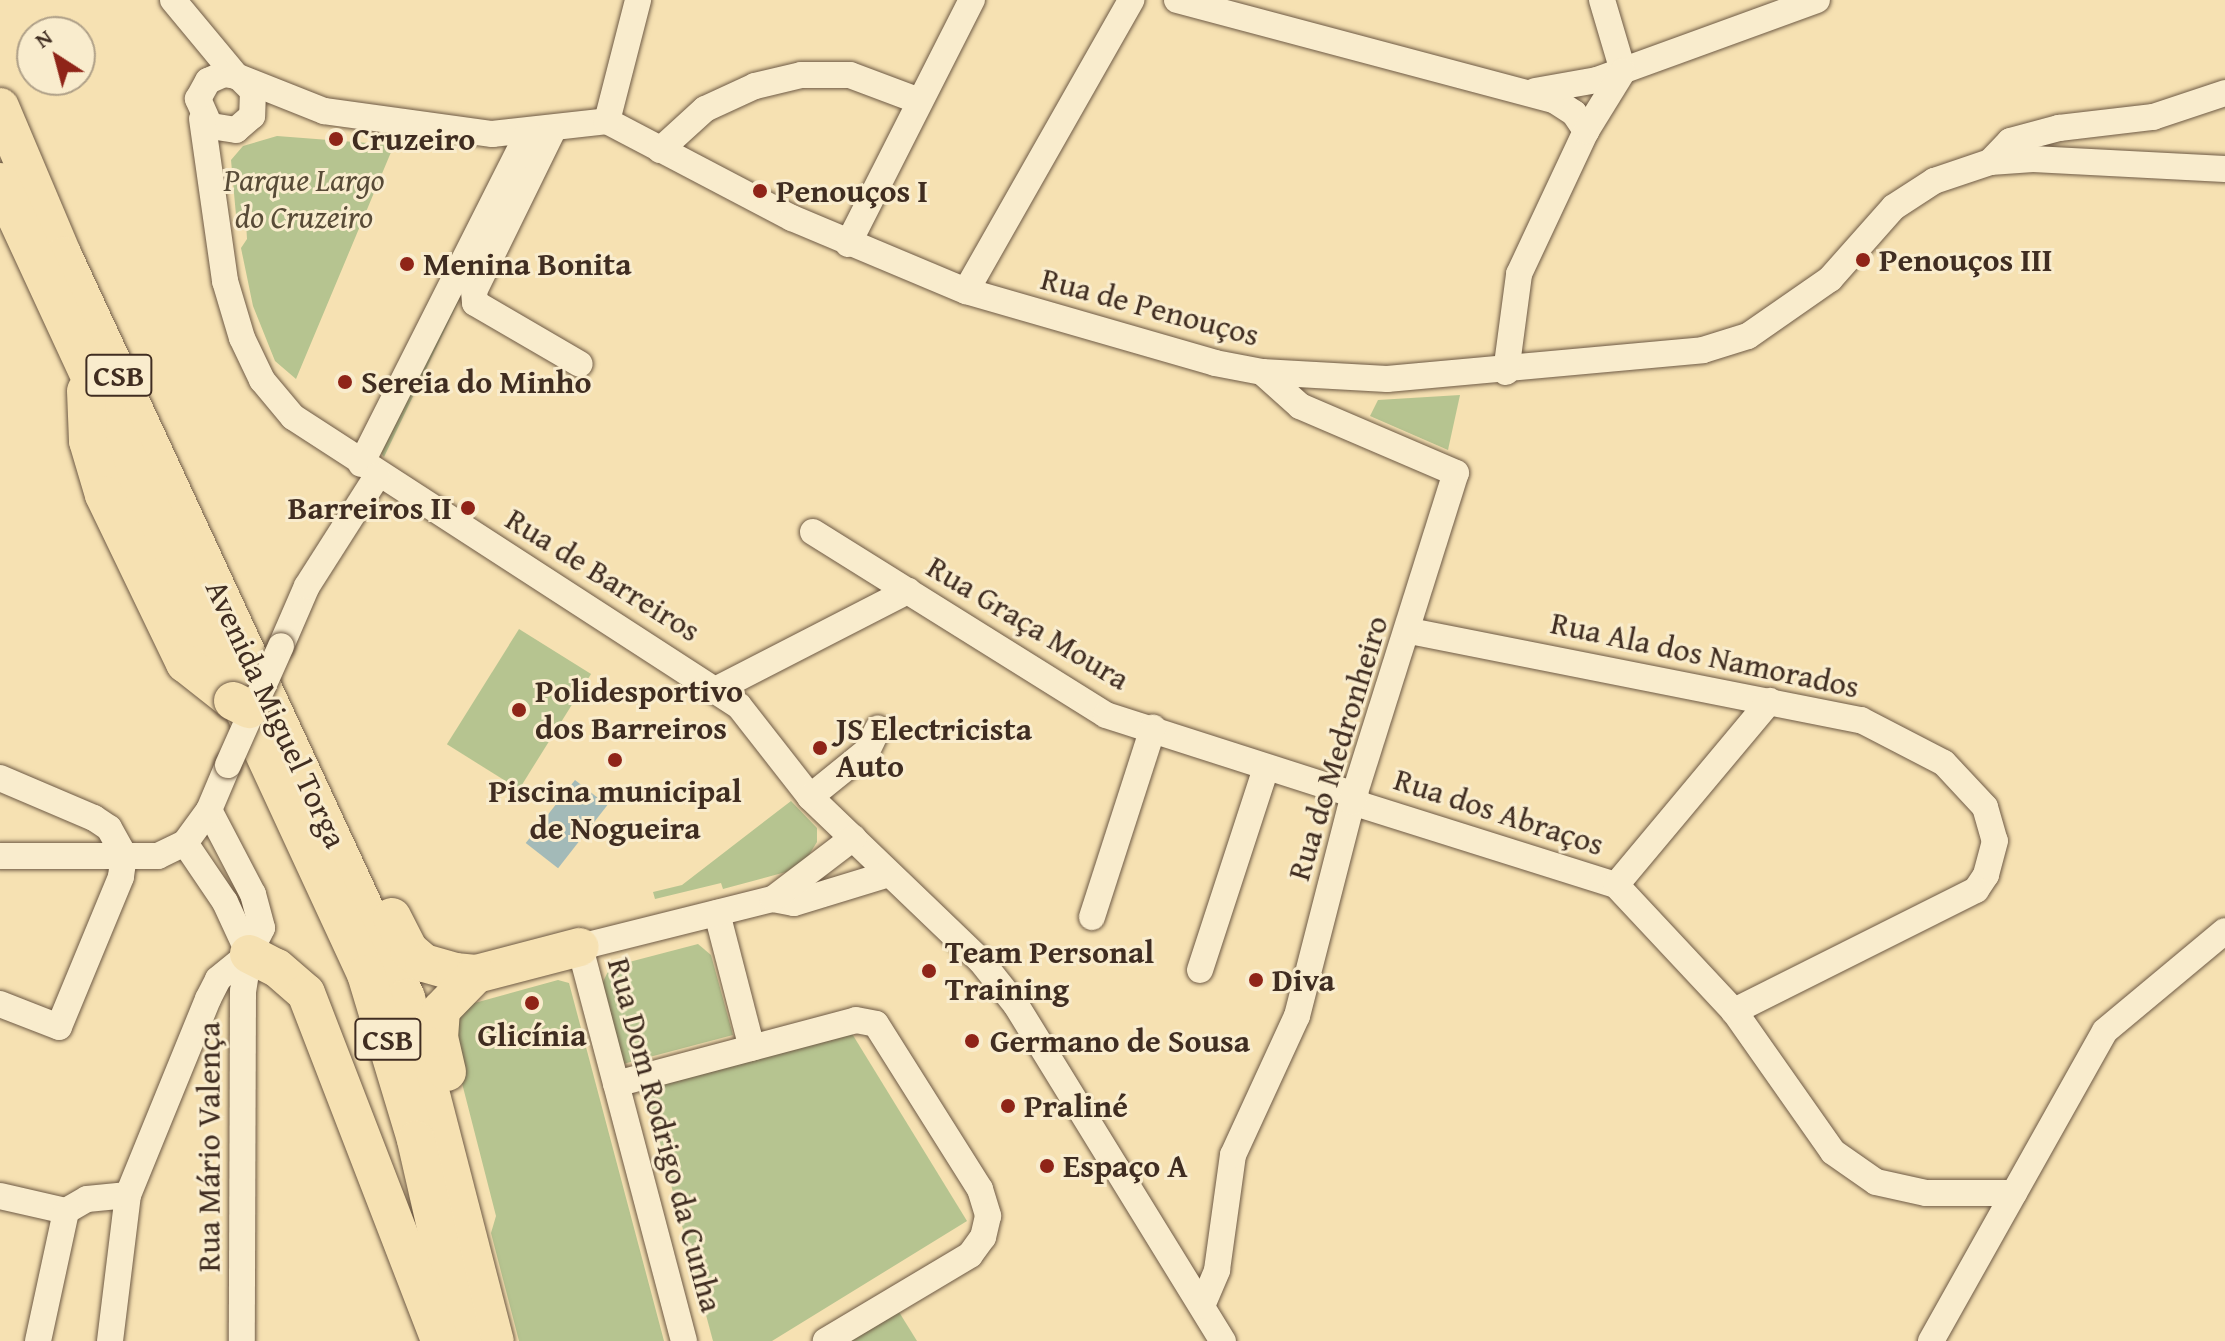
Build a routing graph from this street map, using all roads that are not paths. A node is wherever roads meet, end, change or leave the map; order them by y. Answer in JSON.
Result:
{"nodes":[{"id":1,"x":173,"y":0,"type":"edge"},
{"id":2,"x":638,"y":0,"type":"edge"},
{"id":3,"x":972,"y":0,"type":"edge"},
{"id":4,"x":1131,"y":0,"type":"edge"},
{"id":5,"x":1177,"y":0,"type":"edge"},
{"id":6,"x":1602,"y":0,"type":"edge"},
{"id":7,"x":1817,"y":0,"type":"edge"},
{"id":8,"x":194,"y":30,"type":"junction"},
{"id":9,"x":1623,"y":71,"type":"junction"},
{"id":10,"x":238,"y":77,"type":"junction"},
{"id":11,"x":201,"y":88,"type":"junction"},
{"id":12,"x":1523,"y":92,"type":"junction"},
{"id":13,"x":2225,"y":93,"type":"edge"},
{"id":14,"x":919,"y":101,"type":"junction"},
{"id":15,"x":0,"y":107,"type":"edge"},
{"id":16,"x":324,"y":111,"type":"junction"},
{"id":17,"x":202,"y":119,"type":"junction"},
{"id":18,"x":607,"y":121,"type":"junction"},
{"id":19,"x":238,"y":126,"type":"junction"},
{"id":20,"x":1586,"y":131,"type":"junction"},
{"id":21,"x":540,"y":132,"type":"junction"},
{"id":22,"x":660,"y":150,"type":"junction"},
{"id":23,"x":1990,"y":162,"type":"junction"},
{"id":24,"x":2225,"y":169,"type":"edge"},
{"id":25,"x":209,"y":172,"type":"junction"},
{"id":26,"x":0,"y":182,"type":"edge"},
{"id":27,"x":848,"y":244,"type":"junction"},
{"id":28,"x":966,"y":291,"type":"junction"},
{"id":29,"x":580,"y":364,"type":"dead end"},
{"id":30,"x":86,"y":372,"type":"junction"},
{"id":31,"x":1262,"y":372,"type":"junction"},
{"id":32,"x":1506,"y":372,"type":"junction"},
{"id":33,"x":369,"y":470,"type":"junction"},
{"id":34,"x":813,"y":532,"type":"dead end"},
{"id":35,"x":908,"y":591,"type":"junction"},
{"id":36,"x":1410,"y":631,"type":"junction"},
{"id":37,"x":717,"y":689,"type":"junction"},
{"id":38,"x":1770,"y":701,"type":"junction"},
{"id":39,"x":244,"y":707,"type":"junction"},
{"id":40,"x":878,"y":728,"type":"dead end"},
{"id":41,"x":1153,"y":728,"type":"junction"},
{"id":42,"x":1266,"y":768,"type":"junction"},
{"id":43,"x":0,"y":778,"type":"edge"},
{"id":44,"x":810,"y":797,"type":"junction"},
{"id":45,"x":1354,"y":798,"type":"junction"},
{"id":46,"x":209,"y":810,"type":"junction"},
{"id":47,"x":327,"y":822,"type":"junction"},
{"id":48,"x":853,"y":838,"type":"junction"},
{"id":49,"x":185,"y":843,"type":"junction"},
{"id":50,"x":124,"y":855,"type":"junction"},
{"id":51,"x":0,"y":856,"type":"edge"},
{"id":52,"x":889,"y":874,"type":"junction"},
{"id":53,"x":1616,"y":885,"type":"junction"},
{"id":54,"x":773,"y":899,"type":"junction"},
{"id":55,"x":717,"y":913,"type":"junction"},
{"id":56,"x":1092,"y":917,"type":"dead end"},
{"id":57,"x":2225,"y":931,"type":"edge"},
{"id":58,"x":580,"y":947,"type":"junction"},
{"id":59,"x":249,"y":954,"type":"junction"},
{"id":60,"x":1200,"y":970,"type":"dead end"},
{"id":61,"x":476,"y":974,"type":"junction"},
{"id":62,"x":0,"y":1004,"type":"edge"},
{"id":63,"x":1734,"y":1011,"type":"junction"},
{"id":64,"x":752,"y":1048,"type":"junction"},
{"id":65,"x":616,"y":1084,"type":"junction"},
{"id":66,"x":2014,"y":1193,"type":"junction"},
{"id":67,"x":128,"y":1195,"type":"junction"},
{"id":68,"x":0,"y":1196,"type":"edge"},
{"id":69,"x":66,"y":1211,"type":"junction"},
{"id":70,"x":464,"y":1218,"type":"junction"},
{"id":71,"x":1217,"y":1250,"type":"junction"},
{"id":72,"x":1183,"y":1276,"type":"junction"},
{"id":73,"x":1202,"y":1306,"type":"junction"},
{"id":74,"x":829,"y":1340,"type":"edge"},
{"id":75,"x":38,"y":1341,"type":"edge"},
{"id":76,"x":110,"y":1341,"type":"edge"},
{"id":77,"x":242,"y":1341,"type":"edge"},
{"id":78,"x":440,"y":1341,"type":"edge"},
{"id":79,"x":462,"y":1341,"type":"edge"},
{"id":80,"x":495,"y":1341,"type":"edge"},
{"id":81,"x":684,"y":1341,"type":"edge"},
{"id":82,"x":1223,"y":1341,"type":"edge"},
{"id":83,"x":1931,"y":1341,"type":"edge"}],
"edges":[{"from":1,"to":8,"type":"street"},
{"from":2,"to":18,"type":"street"},
{"from":3,"to":14,"type":"street"},
{"from":4,"to":28,"type":"street"},
{"from":5,"to":12,"type":"street"},
{"from":6,"to":9,"type":"street"},
{"from":7,"to":9,"type":"street"},
{"from":8,"to":10,"type":"street"},
{"from":8,"to":11,"type":"street"},
{"from":9,"to":12,"type":"street"},
{"from":9,"to":20,"type":"street"},
{"from":10,"to":11,"type":"street"},
{"from":10,"to":16,"type":"street"},
{"from":10,"to":19,"type":"street"},
{"from":11,"to":17,"type":"street"},
{"from":12,"to":20,"type":"street"},
{"from":13,"to":23,"type":"street"},
{"from":14,"to":22,"type":"street"},
{"from":14,"to":27,"type":"street"},
{"from":15,"to":47,"type":"highway","name":"Avenida Miguel Torga","number":"CSB"},
{"from":16,"to":19,"type":"street"},
{"from":16,"to":21,"type":"street"},
{"from":17,"to":19,"type":"street"},
{"from":17,"to":25,"type":"street","name":"Rua de Barreiros"},
{"from":18,"to":21,"type":"street"},
{"from":18,"to":22,"type":"street","name":"Rua de Penouços"},
{"from":19,"to":25,"type":"street"},
{"from":20,"to":32,"type":"street"},
{"from":21,"to":29,"type":"street"},
{"from":21,"to":33,"type":"street"},
{"from":22,"to":27,"type":"street","name":"Rua de Penouços"},
{"from":23,"to":24,"type":"street","name":"Rua de Penouços"},
{"from":23,"to":32,"type":"street","name":"Rua de Penouços"},
{"from":25,"to":33,"type":"street","name":"Rua de Barreiros"},
{"from":26,"to":30,"type":"highway","name":"Avenida Miguel Torga","number":"CSB"},
{"from":27,"to":28,"type":"street","name":"Rua de Penouços"},
{"from":28,"to":31,"type":"street","name":"Rua de Penouços"},
{"from":30,"to":39,"type":"highway"},
{"from":30,"to":79,"type":"highway","name":"Avenida Miguel Torga","number":"CSB"},
{"from":31,"to":32,"type":"street","name":"Rua de Penouços"},
{"from":31,"to":36,"type":"street","name":"Rua do Medronheiro"},
{"from":33,"to":37,"type":"street","name":"Rua de Barreiros"},
{"from":33,"to":39,"type":"street","bridge":true},
{"from":34,"to":35,"type":"street","name":"Rua Graça Moura"},
{"from":35,"to":37,"type":"street"},
{"from":35,"to":41,"type":"street","name":"Rua Graça Moura"},
{"from":36,"to":38,"type":"street","name":"Rua Ala dos Namorados"},
{"from":36,"to":45,"type":"street","name":"Rua do Medronheiro"},
{"from":37,"to":44,"type":"street","name":"Rua de Barreiros"},
{"from":38,"to":53,"type":"street"},
{"from":38,"to":63,"type":"street","name":"Rua Ala dos Namorados"},
{"from":39,"to":46,"type":"street","bridge":true},
{"from":40,"to":44,"type":"street"},
{"from":41,"to":42,"type":"street","name":"Rua Graça Moura"},
{"from":41,"to":56,"type":"street"},
{"from":42,"to":45,"type":"street","name":"Rua Graça Moura"},
{"from":42,"to":60,"type":"street"},
{"from":43,"to":50,"type":"street"},
{"from":44,"to":48,"type":"street","name":"Rua de Barreiros"},
{"from":45,"to":53,"type":"street","name":"Rua dos Abraços"},
{"from":45,"to":71,"type":"street","name":"Rua do Medronheiro"},
{"from":46,"to":49,"type":"street"},
{"from":46,"to":59,"type":"street","name":"Rua Mário Valença"},
{"from":47,"to":61,"type":"highway"},
{"from":47,"to":70,"type":"highway","name":"Avenida Miguel Torga","number":"CSB"},
{"from":48,"to":52,"type":"street","name":"Rua de Barreiros"},
{"from":48,"to":54,"type":"street"},
{"from":49,"to":50,"type":"street"},
{"from":49,"to":59,"type":"street"},
{"from":50,"to":51,"type":"street"},
{"from":50,"to":62,"type":"street"},
{"from":52,"to":54,"type":"street"},
{"from":52,"to":72,"type":"street","name":"Rua de Barreiros"},
{"from":53,"to":63,"type":"street","name":"Rua dos Abraços"},
{"from":54,"to":55,"type":"street"},
{"from":55,"to":58,"type":"street"},
{"from":55,"to":64,"type":"street"},
{"from":57,"to":66,"type":"street"},
{"from":58,"to":61,"type":"highway"},
{"from":58,"to":65,"type":"street","name":"Rua Dom Rodrigo da Cunha"},
{"from":59,"to":67,"type":"street"},
{"from":59,"to":77,"type":"street","name":"Rua Mário Valença"},
{"from":59,"to":78,"type":"highway"},
{"from":61,"to":70,"type":"highway"},
{"from":63,"to":66,"type":"street","name":"Rua dos Abraços"},
{"from":64,"to":65,"type":"street"},
{"from":64,"to":74,"type":"street"},
{"from":65,"to":81,"type":"street","name":"Rua Dom Rodrigo da Cunha"},
{"from":66,"to":83,"type":"street"},
{"from":67,"to":69,"type":"street"},
{"from":67,"to":76,"type":"street"},
{"from":68,"to":69,"type":"street"},
{"from":69,"to":75,"type":"street"},
{"from":70,"to":80,"type":"highway","name":"Avenida Miguel Torga","number":"CSB"},
{"from":71,"to":72,"type":"street"},
{"from":71,"to":73,"type":"street","name":"Rua do Medronheiro"},
{"from":72,"to":73,"type":"street","name":"Rua de Barreiros"},
{"from":73,"to":82,"type":"street","name":"Rua de Barreiros"}]}
